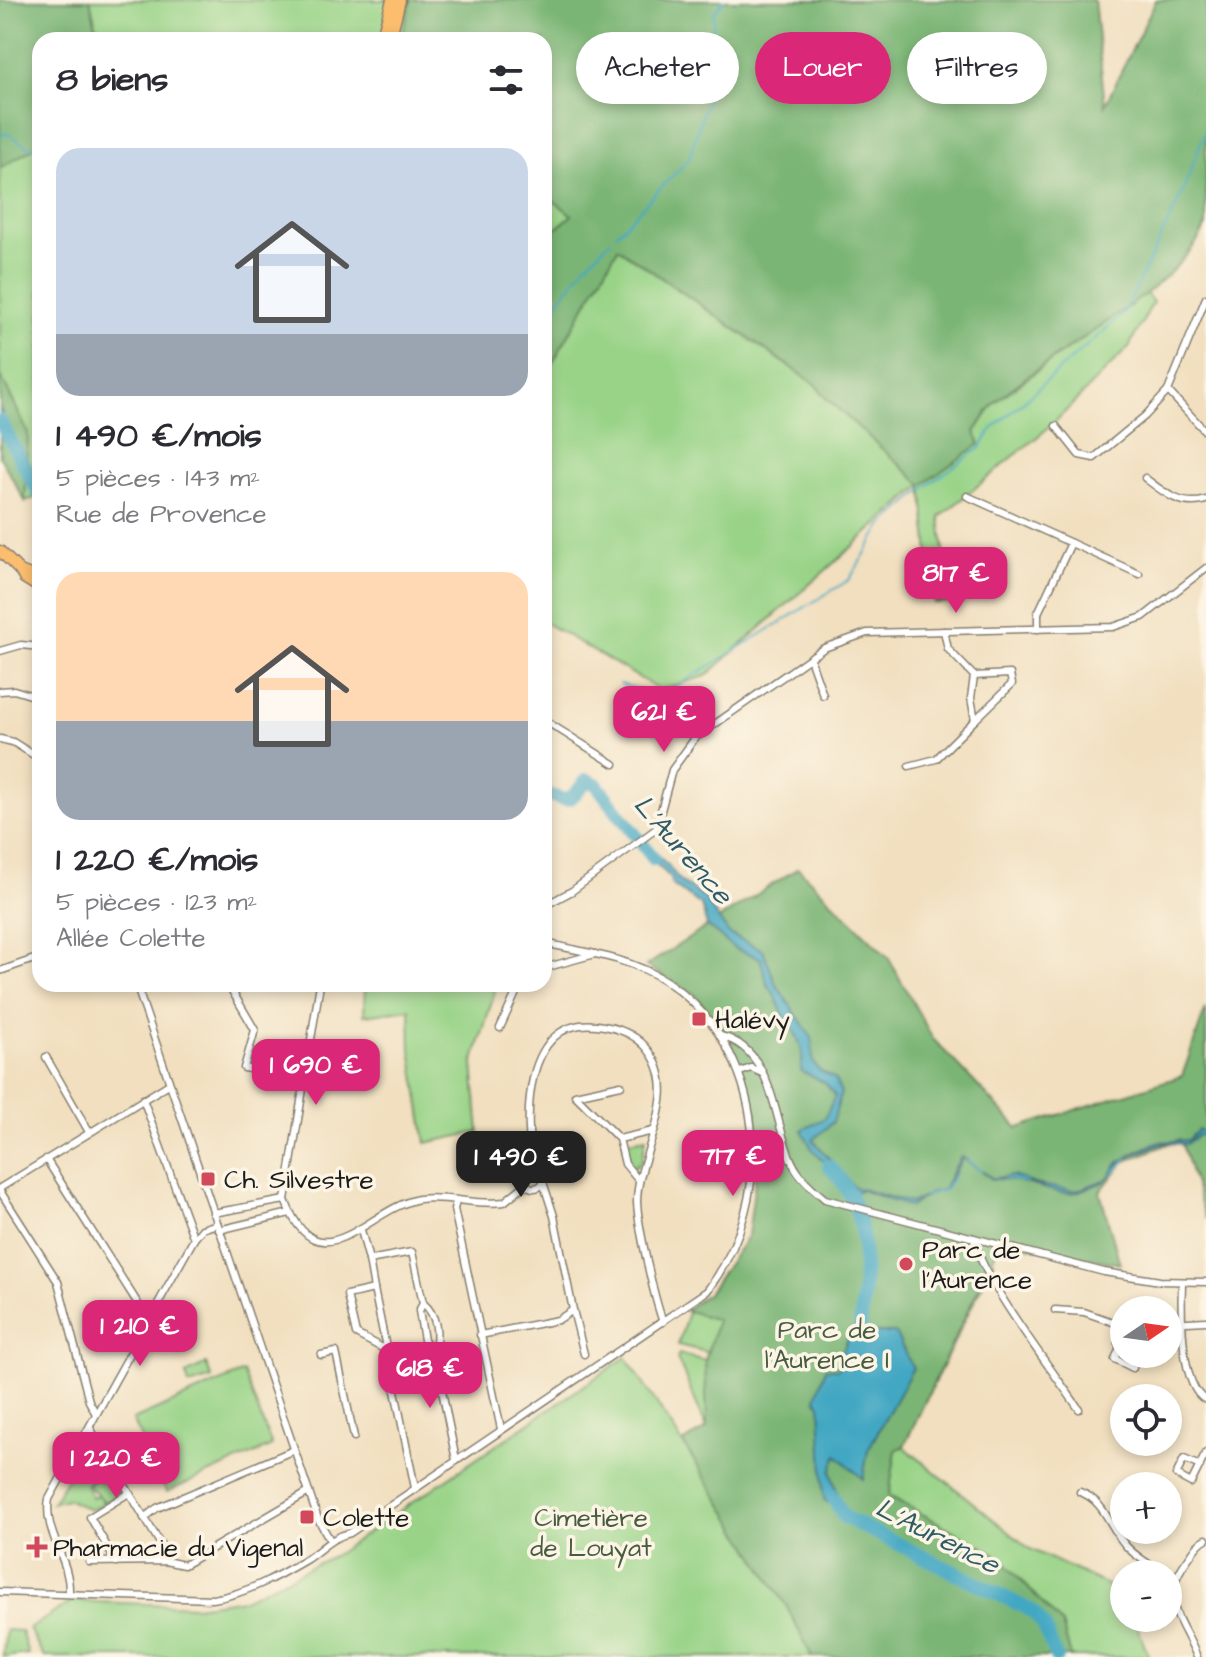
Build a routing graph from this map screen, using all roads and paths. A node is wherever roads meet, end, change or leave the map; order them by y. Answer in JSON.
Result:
{"nodes":[{"id":1,"x":392,"y":0,"type":"edge"},
{"id":2,"x":400,"y":0,"type":"edge"},
{"id":3,"x":383,"y":32,"type":"edge"},
{"id":4,"x":392,"y":32,"type":"edge"},
{"id":5,"x":1206,"y":298,"type":"edge"},
{"id":6,"x":1168,"y":391,"type":"junction"},
{"id":7,"x":1056,"y":426,"type":"dead end"},
{"id":8,"x":1206,"y":432,"type":"edge"},
{"id":9,"x":1145,"y":478,"type":"dead end"},
{"id":10,"x":967,"y":496,"type":"dead end"},
{"id":11,"x":1206,"y":500,"type":"edge"},
{"id":12,"x":1071,"y":543,"type":"junction"},
{"id":13,"x":0,"y":551,"type":"edge"},
{"id":14,"x":1206,"y":568,"type":"edge"},
{"id":15,"x":20,"y":571,"type":"junction"},
{"id":16,"x":1139,"y":574,"type":"dead end"},
{"id":17,"x":32,"y":576,"type":"edge"},
{"id":18,"x":32,"y":583,"type":"edge"},
{"id":19,"x":1038,"y":629,"type":"junction"},
{"id":20,"x":944,"y":631,"type":"junction"},
{"id":21,"x":32,"y":646,"type":"edge"},
{"id":22,"x":0,"y":651,"type":"edge"},
{"id":23,"x":810,"y":658,"type":"junction"},
{"id":24,"x":974,"y":676,"type":"junction"},
{"id":25,"x":0,"y":691,"type":"edge"},
{"id":26,"x":823,"y":695,"type":"dead end"},
{"id":27,"x":32,"y":696,"type":"edge"},
{"id":28,"x":975,"y":720,"type":"junction"},
{"id":29,"x":552,"y":725,"type":"edge"},
{"id":30,"x":0,"y":739,"type":"edge"},
{"id":31,"x":32,"y":754,"type":"edge"},
{"id":32,"x":614,"y":764,"type":"dead end"},
{"id":33,"x":909,"y":766,"type":"dead end"},
{"id":34,"x":552,"y":902,"type":"edge"},
{"id":35,"x":552,"y":945,"type":"edge"},
{"id":36,"x":595,"y":954,"type":"junction"},
{"id":37,"x":32,"y":960,"type":"edge"},
{"id":38,"x":552,"y":966,"type":"edge"},
{"id":39,"x":0,"y":971,"type":"edge"},
{"id":40,"x":139,"y":992,"type":"edge"},
{"id":41,"x":233,"y":992,"type":"edge"},
{"id":42,"x":319,"y":992,"type":"edge"},
{"id":43,"x":516,"y":992,"type":"edge"},
{"id":44,"x":500,"y":1028,"type":"dead end"},
{"id":45,"x":720,"y":1036,"type":"junction"},
{"id":46,"x":46,"y":1057,"type":"dead end"},
{"id":47,"x":753,"y":1059,"type":"junction"},
{"id":48,"x":735,"y":1063,"type":"junction"},
{"id":49,"x":740,"y":1072,"type":"junction"},
{"id":50,"x":764,"y":1074,"type":"junction"},
{"id":51,"x":305,"y":1078,"type":"junction"},
{"id":52,"x":169,"y":1084,"type":"junction"},
{"id":53,"x":621,"y":1085,"type":"dead end"},
{"id":54,"x":143,"y":1099,"type":"junction"},
{"id":55,"x":653,"y":1131,"type":"junction"},
{"id":56,"x":89,"y":1132,"type":"junction"},
{"id":57,"x":619,"y":1139,"type":"junction"},
{"id":58,"x":46,"y":1159,"type":"junction"},
{"id":59,"x":534,"y":1168,"type":"junction"},
{"id":60,"x":639,"y":1181,"type":"junction"},
{"id":61,"x":543,"y":1182,"type":"junction"},
{"id":62,"x":526,"y":1184,"type":"junction"},
{"id":63,"x":0,"y":1189,"type":"edge"},
{"id":64,"x":285,"y":1200,"type":"junction"},
{"id":65,"x":456,"y":1202,"type":"junction"},
{"id":66,"x":213,"y":1213,"type":"junction"},
{"id":67,"x":290,"y":1213,"type":"junction"},
{"id":68,"x":218,"y":1227,"type":"junction"},
{"id":69,"x":361,"y":1230,"type":"junction"},
{"id":70,"x":974,"y":1238,"type":"junction"},
{"id":71,"x":194,"y":1239,"type":"junction"},
{"id":72,"x":369,"y":1260,"type":"junction"},
{"id":73,"x":1182,"y":1282,"type":"junction"},
{"id":74,"x":1206,"y":1282,"type":"edge"},
{"id":75,"x":374,"y":1289,"type":"junction"},
{"id":76,"x":423,"y":1303,"type":"junction"},
{"id":77,"x":573,"y":1310,"type":"junction"},
{"id":78,"x":1055,"y":1310,"type":"dead end"},
{"id":79,"x":149,"y":1321,"type":"junction"},
{"id":80,"x":1206,"y":1321,"type":"edge"},
{"id":81,"x":663,"y":1322,"type":"junction"},
{"id":82,"x":1110,"y":1322,"type":"edge"},
{"id":83,"x":1184,"y":1323,"type":"junction"},
{"id":84,"x":480,"y":1335,"type":"junction"},
{"id":85,"x":384,"y":1349,"type":"junction"},
{"id":86,"x":434,"y":1351,"type":"junction"},
{"id":87,"x":584,"y":1354,"type":"dead end"},
{"id":88,"x":321,"y":1355,"type":"dead end"},
{"id":89,"x":1206,"y":1400,"type":"edge"},
{"id":90,"x":1079,"y":1409,"type":"dead end"},
{"id":91,"x":96,"y":1414,"type":"junction"},
{"id":92,"x":90,"y":1428,"type":"junction"},
{"id":93,"x":501,"y":1429,"type":"junction"},
{"id":94,"x":354,"y":1437,"type":"dead end"},
{"id":95,"x":294,"y":1450,"type":"junction"},
{"id":96,"x":1206,"y":1453,"type":"edge"},
{"id":97,"x":456,"y":1460,"type":"junction"},
{"id":98,"x":1200,"y":1466,"type":"dead end"},
{"id":99,"x":415,"y":1488,"type":"junction"},
{"id":100,"x":309,"y":1492,"type":"junction"},
{"id":101,"x":1080,"y":1492,"type":"dead end"},
{"id":102,"x":129,"y":1493,"type":"junction"},
{"id":103,"x":144,"y":1518,"type":"junction"},
{"id":104,"x":1206,"y":1539,"type":"edge"},
{"id":105,"x":330,"y":1540,"type":"junction"},
{"id":106,"x":1145,"y":1560,"type":"edge"},
{"id":107,"x":165,"y":1561,"type":"junction"},
{"id":108,"x":89,"y":1562,"type":"dead end"},
{"id":109,"x":116,"y":1562,"type":"junction"},
{"id":110,"x":1182,"y":1563,"type":"edge"},
{"id":111,"x":0,"y":1592,"type":"edge"},
{"id":112,"x":69,"y":1592,"type":"junction"},
{"id":113,"x":1182,"y":1626,"type":"edge"},
{"id":114,"x":1197,"y":1657,"type":"edge"}],
"edges":[{"from":1,"to":3,"type":"main road"},
{"from":2,"to":4,"type":"main road"},
{"from":5,"to":6,"type":"street"},
{"from":6,"to":7,"type":"street"},
{"from":6,"to":8,"type":"street"},
{"from":9,"to":11,"type":"street"},
{"from":10,"to":12,"type":"street"},
{"from":12,"to":16,"type":"street"},
{"from":12,"to":19,"type":"street"},
{"from":13,"to":15,"type":"main road"},
{"from":14,"to":19,"type":"street"},
{"from":15,"to":17,"type":"main road"},
{"from":15,"to":18,"type":"main road"},
{"from":19,"to":20,"type":"street"},
{"from":20,"to":23,"type":"street"},
{"from":20,"to":24,"type":"street"},
{"from":21,"to":22,"type":"street"},
{"from":23,"to":26,"type":"street"},
{"from":23,"to":34,"type":"street"},
{"from":24,"to":28,"type":"street"},
{"from":24,"to":28,"type":"street"},
{"from":25,"to":27,"type":"street"},
{"from":28,"to":33,"type":"street"},
{"from":29,"to":32,"type":"street"},
{"from":30,"to":31,"type":"street"},
{"from":35,"to":36,"type":"street"},
{"from":36,"to":38,"type":"street"},
{"from":36,"to":45,"type":"street"},
{"from":37,"to":39,"type":"street"},
{"from":40,"to":52,"type":"street"},
{"from":41,"to":51,"type":"street"},
{"from":42,"to":51,"type":"street"},
{"from":43,"to":44,"type":"street"},
{"from":45,"to":47,"type":"street"},
{"from":45,"to":48,"type":"street"},
{"from":46,"to":56,"type":"street"},
{"from":47,"to":48,"type":"street"},
{"from":47,"to":50,"type":"street"},
{"from":48,"to":49,"type":"street"},
{"from":49,"to":50,"type":"street"},
{"from":49,"to":81,"type":"street"},
{"from":50,"to":70,"type":"street"},
{"from":51,"to":64,"type":"street"},
{"from":52,"to":54,"type":"street"},
{"from":52,"to":66,"type":"street"},
{"from":53,"to":57,"type":"street"},
{"from":54,"to":56,"type":"street"},
{"from":54,"to":71,"type":"street"},
{"from":55,"to":57,"type":"street"},
{"from":55,"to":59,"type":"street"},
{"from":55,"to":60,"type":"street"},
{"from":56,"to":58,"type":"street"},
{"from":57,"to":60,"type":"street"},
{"from":58,"to":63,"type":"street"},
{"from":58,"to":79,"type":"street"},
{"from":59,"to":61,"type":"street"},
{"from":59,"to":62,"type":"street"},
{"from":60,"to":81,"type":"street"},
{"from":61,"to":62,"type":"street"},
{"from":61,"to":77,"type":"street"},
{"from":62,"to":65,"type":"street"},
{"from":63,"to":91,"type":"street"},
{"from":64,"to":66,"type":"street"},
{"from":64,"to":67,"type":"street"},
{"from":65,"to":69,"type":"street"},
{"from":65,"to":84,"type":"street"},
{"from":66,"to":68,"type":"street"},
{"from":67,"to":68,"type":"street"},
{"from":67,"to":69,"type":"street"},
{"from":68,"to":71,"type":"street"},
{"from":68,"to":95,"type":"street"},
{"from":69,"to":72,"type":"street"},
{"from":70,"to":73,"type":"street"},
{"from":70,"to":90,"type":"street"},
{"from":71,"to":79,"type":"street"},
{"from":72,"to":75,"type":"street"},
{"from":72,"to":76,"type":"street"},
{"from":73,"to":74,"type":"street"},
{"from":73,"to":83,"type":"street"},
{"from":75,"to":85,"type":"street"},
{"from":75,"to":85,"type":"street"},
{"from":76,"to":86,"type":"street"},
{"from":76,"to":86,"type":"street"},
{"from":77,"to":84,"type":"street"},
{"from":77,"to":87,"type":"street"},
{"from":78,"to":82,"type":"street"},
{"from":79,"to":91,"type":"street"},
{"from":80,"to":83,"type":"street"},
{"from":81,"to":93,"type":"street"},
{"from":83,"to":89,"type":"street"},
{"from":84,"to":93,"type":"street"},
{"from":85,"to":99,"type":"street"},
{"from":86,"to":97,"type":"street"},
{"from":88,"to":94,"type":"street"},
{"from":91,"to":92,"type":"street"},
{"from":92,"to":102,"type":"street"},
{"from":92,"to":112,"type":"street"},
{"from":93,"to":97,"type":"street"},
{"from":95,"to":100,"type":"street"},
{"from":95,"to":103,"type":"street"},
{"from":96,"to":98,"type":"street"},
{"from":97,"to":99,"type":"street"},
{"from":99,"to":105,"type":"street"},
{"from":100,"to":105,"type":"street"},
{"from":100,"to":107,"type":"street"},
{"from":101,"to":106,"type":"street"},
{"from":102,"to":103,"type":"street"},
{"from":102,"to":109,"type":"street"},
{"from":103,"to":107,"type":"street"},
{"from":104,"to":110,"type":"street"},
{"from":105,"to":112,"type":"street"},
{"from":107,"to":109,"type":"street"},
{"from":108,"to":109,"type":"street"},
{"from":111,"to":112,"type":"street"},
{"from":113,"to":114,"type":"street"}]}
